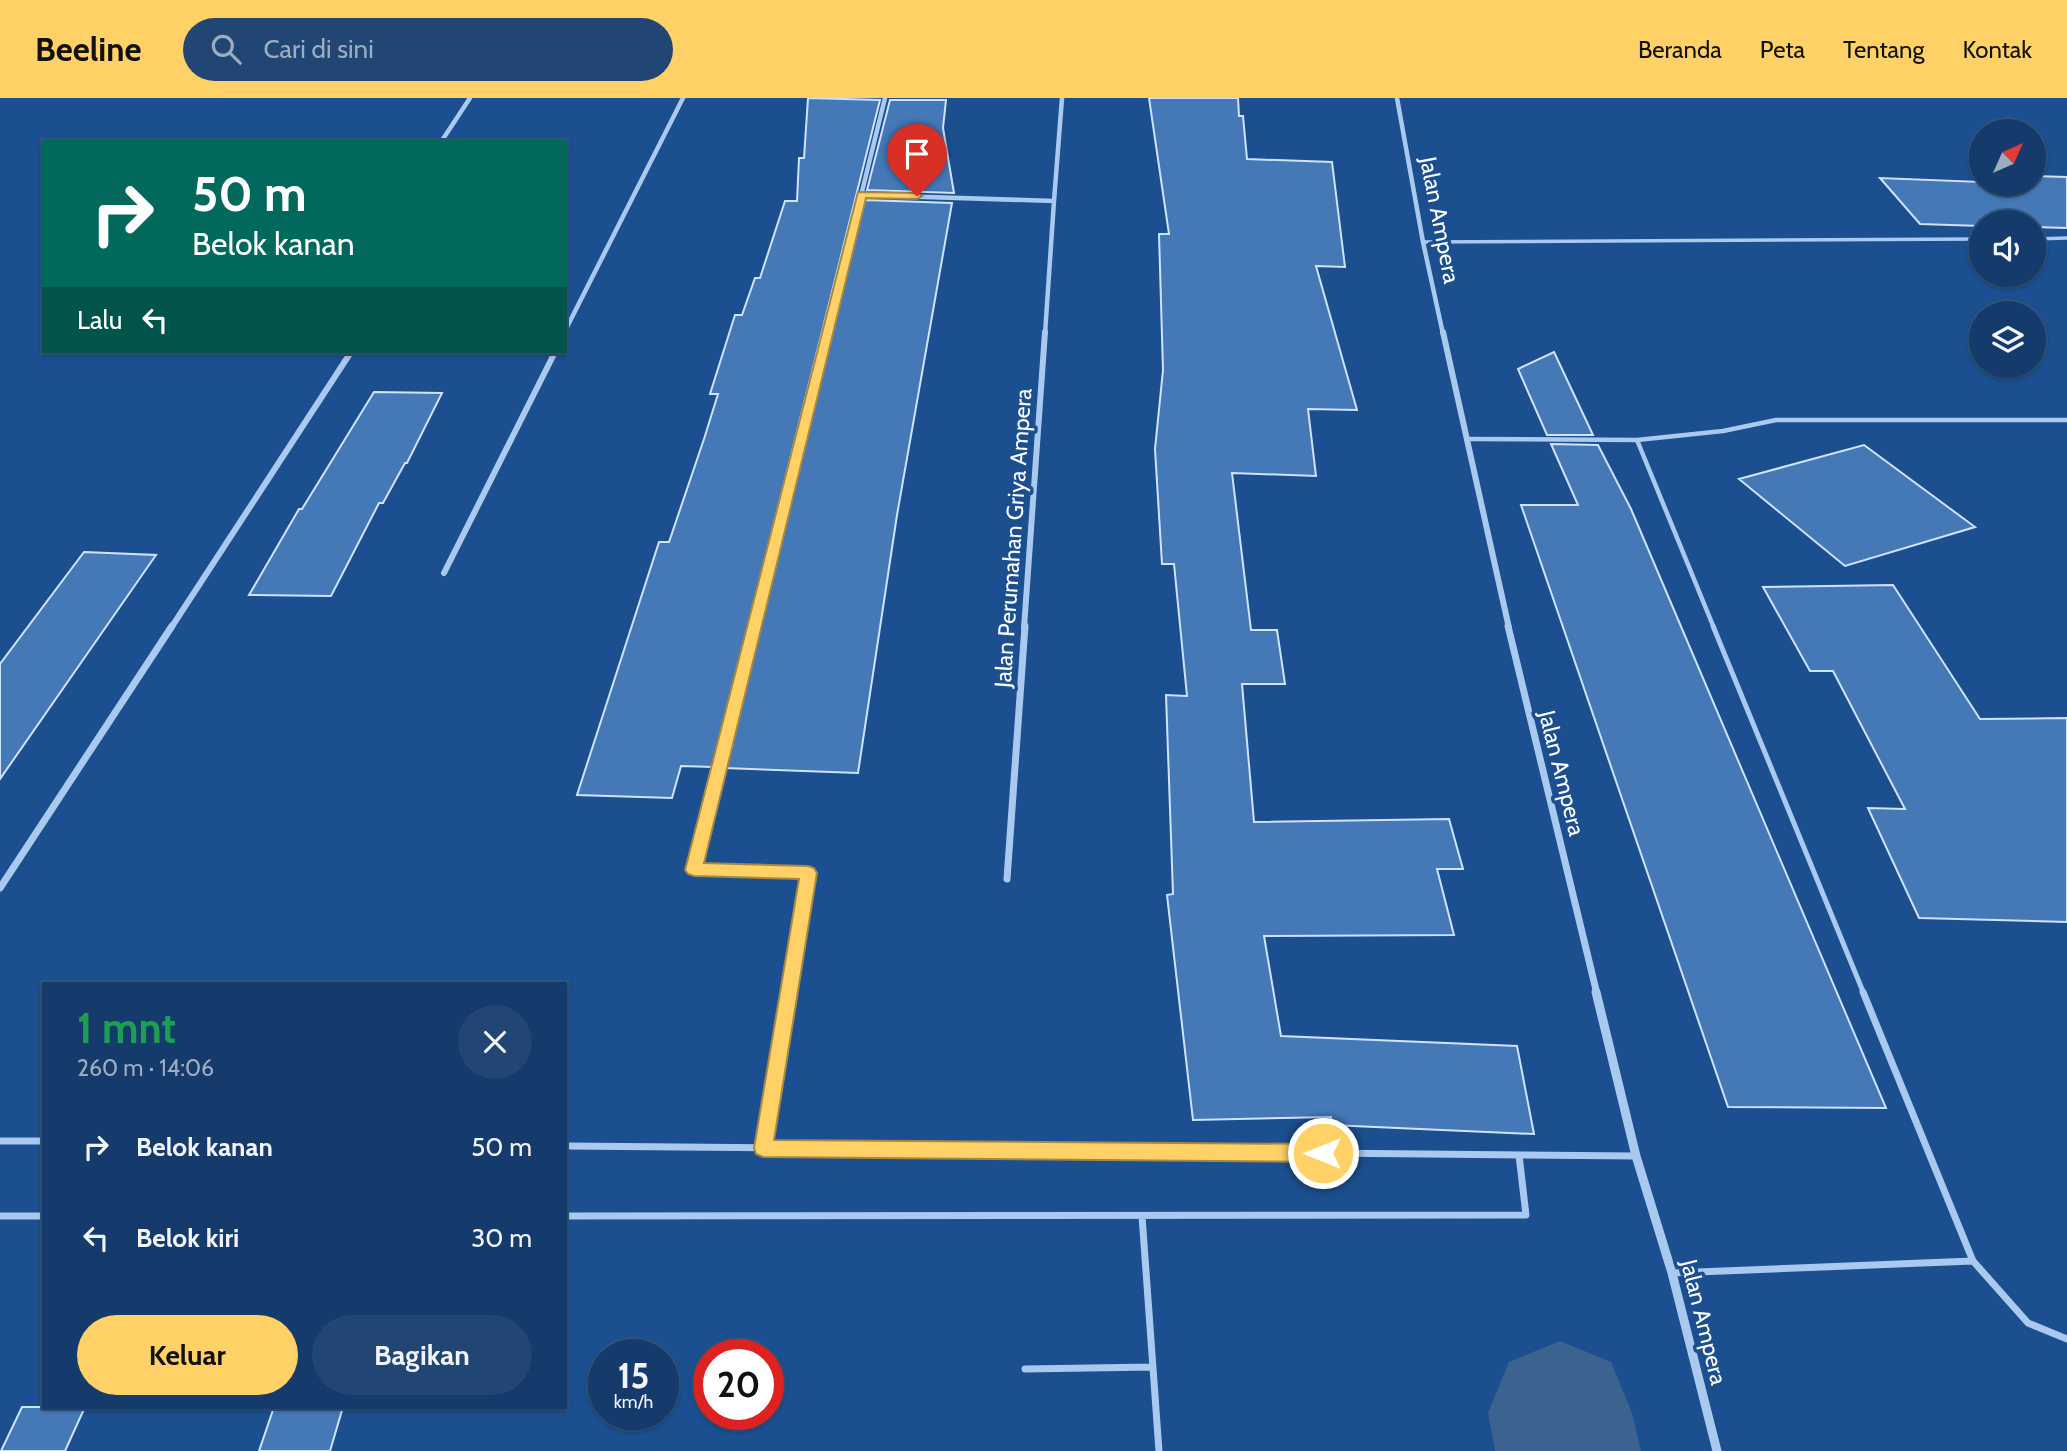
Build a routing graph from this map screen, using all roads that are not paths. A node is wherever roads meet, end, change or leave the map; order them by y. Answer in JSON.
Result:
{"nodes":[{"id":1,"x":470,"y":98,"type":"edge"},
{"id":2,"x":683,"y":98,"type":"edge"},
{"id":3,"x":885,"y":98,"type":"edge"},
{"id":4,"x":1062,"y":98,"type":"edge"},
{"id":5,"x":1397,"y":98,"type":"edge"},
{"id":6,"x":442,"y":140,"type":"edge"},
{"id":7,"x":862,"y":195,"type":"junction"},
{"id":8,"x":1054,"y":201,"type":"junction"},
{"id":9,"x":1969,"y":239,"type":"edge"},
{"id":10,"x":2046,"y":239,"type":"edge"},
{"id":11,"x":2067,"y":239,"type":"edge"},
{"id":12,"x":1423,"y":242,"type":"junction"},
{"id":13,"x":567,"y":327,"type":"edge"},
{"id":14,"x":350,"y":354,"type":"edge"},
{"id":15,"x":554,"y":354,"type":"edge"},
{"id":16,"x":2067,"y":420,"type":"edge"},
{"id":17,"x":1467,"y":439,"type":"junction"},
{"id":18,"x":1637,"y":440,"type":"junction"},
{"id":19,"x":443,"y":573,"type":"dead end"},
{"id":20,"x":1007,"y":879,"type":"dead end"},
{"id":21,"x":0,"y":888,"type":"edge"},
{"id":22,"x":0,"y":1141,"type":"edge"},
{"id":23,"x":42,"y":1142,"type":"edge"},
{"id":24,"x":567,"y":1146,"type":"edge"},
{"id":25,"x":763,"y":1148,"type":"junction"},
{"id":26,"x":1519,"y":1155,"type":"junction"},
{"id":27,"x":1636,"y":1156,"type":"junction"},
{"id":28,"x":0,"y":1216,"type":"edge"},
{"id":29,"x":42,"y":1216,"type":"edge"},
{"id":30,"x":567,"y":1216,"type":"edge"},
{"id":31,"x":1142,"y":1216,"type":"junction"},
{"id":32,"x":1973,"y":1261,"type":"junction"},
{"id":33,"x":1672,"y":1273,"type":"junction"},
{"id":34,"x":2067,"y":1339,"type":"edge"},
{"id":35,"x":1153,"y":1367,"type":"junction"},
{"id":36,"x":1025,"y":1369,"type":"dead end"},
{"id":37,"x":1159,"y":1451,"type":"edge"},
{"id":38,"x":1717,"y":1451,"type":"edge"}],
"edges":[{"from":1,"to":6,"type":"street"},
{"from":2,"to":13,"type":"street"},
{"from":3,"to":7,"type":"street"},
{"from":4,"to":8,"type":"street","name":"Jalan Perumahan Griya Ampera"},
{"from":5,"to":12,"type":"street","name":"Jalan Ampera"},
{"from":7,"to":8,"type":"street"},
{"from":7,"to":25,"type":"street"},
{"from":8,"to":20,"type":"street","name":"Jalan Perumahan Griya Ampera"},
{"from":9,"to":12,"type":"lane"},
{"from":10,"to":11,"type":"lane"},
{"from":12,"to":17,"type":"street","name":"Jalan Ampera"},
{"from":14,"to":21,"type":"street"},
{"from":15,"to":19,"type":"street"},
{"from":16,"to":18,"type":"lane"},
{"from":17,"to":18,"type":"lane"},
{"from":17,"to":27,"type":"street","name":"Jalan Ampera"},
{"from":18,"to":32,"type":"lane"},
{"from":22,"to":23,"type":"lane"},
{"from":24,"to":25,"type":"lane"},
{"from":25,"to":26,"type":"lane"},
{"from":26,"to":27,"type":"lane"},
{"from":26,"to":31,"type":"lane"},
{"from":27,"to":33,"type":"street","name":"Jalan Ampera"},
{"from":28,"to":29,"type":"lane"},
{"from":30,"to":31,"type":"lane"},
{"from":31,"to":35,"type":"lane"},
{"from":32,"to":33,"type":"lane"},
{"from":32,"to":34,"type":"lane"},
{"from":33,"to":38,"type":"street","name":"Jalan Ampera"},
{"from":35,"to":36,"type":"lane"},
{"from":35,"to":37,"type":"lane"}]}
